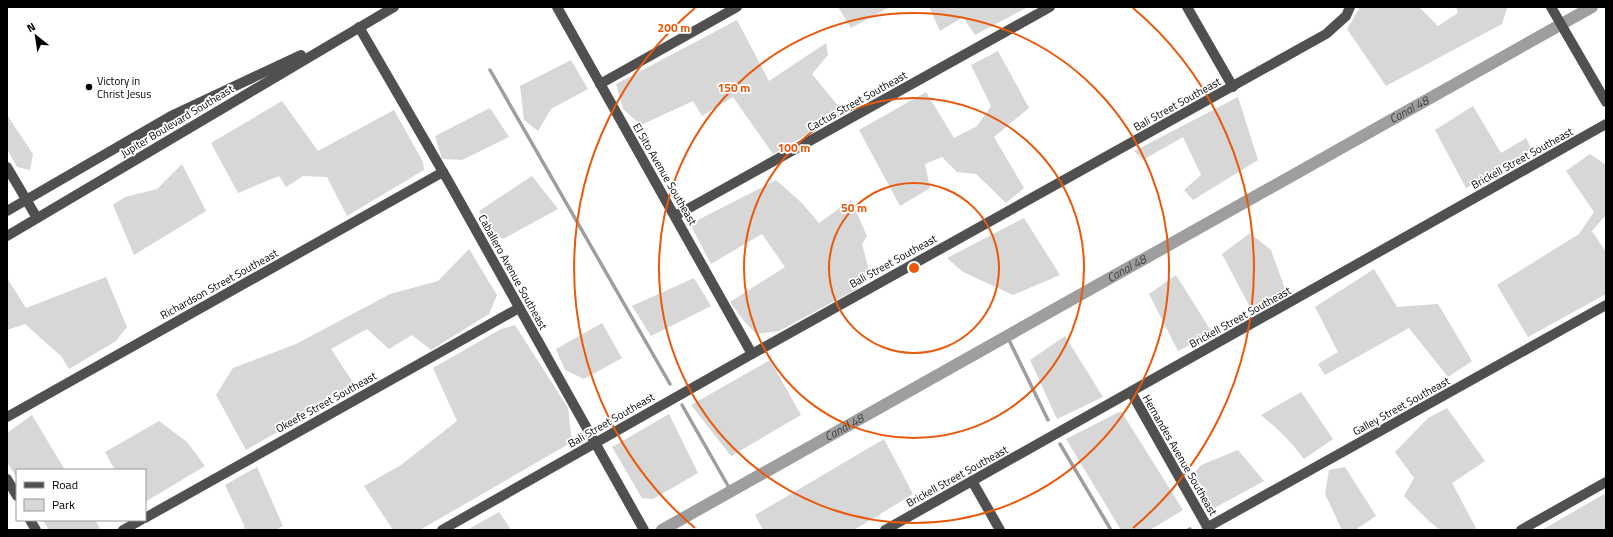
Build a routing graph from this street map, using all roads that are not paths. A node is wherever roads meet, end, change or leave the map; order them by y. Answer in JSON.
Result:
{"nodes":[{"id":1,"x":394,"y":7,"type":"edge"},
{"id":2,"x":557,"y":7,"type":"edge"},
{"id":3,"x":737,"y":7,"type":"edge"},
{"id":4,"x":1050,"y":7,"type":"edge"},
{"id":5,"x":1187,"y":7,"type":"edge"},
{"id":6,"x":1350,"y":7,"type":"edge"},
{"id":7,"x":1551,"y":7,"type":"edge"},
{"id":8,"x":359,"y":28,"type":"junction"},
{"id":9,"x":600,"y":84,"type":"junction"},
{"id":10,"x":1233,"y":87,"type":"junction"},
{"id":11,"x":1606,"y":102,"type":"edge"},
{"id":12,"x":1606,"y":124,"type":"edge"},
{"id":13,"x":7,"y":167,"type":"edge"},
{"id":14,"x":443,"y":172,"type":"junction"},
{"id":15,"x":26,"y":200,"type":"junction"},
{"id":16,"x":7,"y":211,"type":"edge"},
{"id":17,"x":675,"y":216,"type":"junction"},
{"id":18,"x":37,"y":218,"type":"junction"},
{"id":19,"x":7,"y":236,"type":"edge"},
{"id":20,"x":1606,"y":305,"type":"edge"},
{"id":21,"x":519,"y":308,"type":"junction"},
{"id":22,"x":752,"y":354,"type":"junction"},
{"id":23,"x":1131,"y":392,"type":"junction"},
{"id":24,"x":7,"y":417,"type":"edge"},
{"id":25,"x":595,"y":443,"type":"junction"},
{"id":26,"x":7,"y":478,"type":"edge"},
{"id":27,"x":972,"y":481,"type":"junction"},
{"id":28,"x":1606,"y":482,"type":"edge"},
{"id":29,"x":16,"y":494,"type":"edge"},
{"id":30,"x":146,"y":517,"type":"edge"},
{"id":31,"x":31,"y":521,"type":"edge"},
{"id":32,"x":139,"y":521,"type":"edge"},
{"id":33,"x":1208,"y":529,"type":"edge"},
{"id":34,"x":36,"y":530,"type":"edge"},
{"id":35,"x":123,"y":530,"type":"edge"},
{"id":36,"x":442,"y":530,"type":"edge"},
{"id":37,"x":644,"y":530,"type":"edge"},
{"id":38,"x":885,"y":530,"type":"edge"},
{"id":39,"x":1000,"y":530,"type":"edge"},
{"id":40,"x":1521,"y":530,"type":"edge"}],
"edges":[{"from":1,"to":8,"type":"street","name":"Jupiter Boulevard Southeast"},
{"from":2,"to":9,"type":"street","name":"El Sito Avenue Southeast"},
{"from":3,"to":9,"type":"street"},
{"from":4,"to":17,"type":"street","name":"Cactus Street Southeast"},
{"from":5,"to":10,"type":"street"},
{"from":6,"to":10,"type":"street","name":"Bali Street Southeast"},
{"from":7,"to":11,"type":"street"},
{"from":8,"to":14,"type":"street","name":"Caballero Avenue Southeast"},
{"from":8,"to":15,"type":"street","name":"Jupiter Boulevard Southeast"},
{"from":8,"to":18,"type":"street","name":"Jupiter Boulevard Southeast"},
{"from":9,"to":17,"type":"street","name":"El Sito Avenue Southeast"},
{"from":10,"to":22,"type":"street","name":"Bali Street Southeast"},
{"from":12,"to":23,"type":"street","name":"Brickell Street Southeast"},
{"from":13,"to":15,"type":"street"},
{"from":14,"to":21,"type":"street","name":"Caballero Avenue Southeast"},
{"from":14,"to":24,"type":"street","name":"Richardson Street Southeast"},
{"from":15,"to":16,"type":"street","name":"Jupiter Boulevard Southeast"},
{"from":15,"to":18,"type":"street"},
{"from":17,"to":22,"type":"street","name":"El Sito Avenue Southeast"},
{"from":18,"to":19,"type":"street","name":"Jupiter Boulevard Southeast"},
{"from":20,"to":33,"type":"street","name":"Galley Street Southeast"},
{"from":21,"to":25,"type":"street","name":"Caballero Avenue Southeast"},
{"from":21,"to":30,"type":"street","name":"Okeefe Street Southeast"},
{"from":22,"to":25,"type":"street","name":"Bali Street Southeast"},
{"from":23,"to":27,"type":"street","name":"Brickell Street Southeast"},
{"from":23,"to":33,"type":"street","name":"Hernandes Avenue Southeast"},
{"from":25,"to":36,"type":"street","name":"Bali Street Southeast"},
{"from":25,"to":37,"type":"street","name":"Caballero Avenue Southeast"},
{"from":26,"to":29,"type":"street"},
{"from":27,"to":38,"type":"street","name":"Brickell Street Southeast"},
{"from":27,"to":39,"type":"street"},
{"from":28,"to":40,"type":"street"},
{"from":31,"to":34,"type":"street"},
{"from":32,"to":35,"type":"street"}]}
